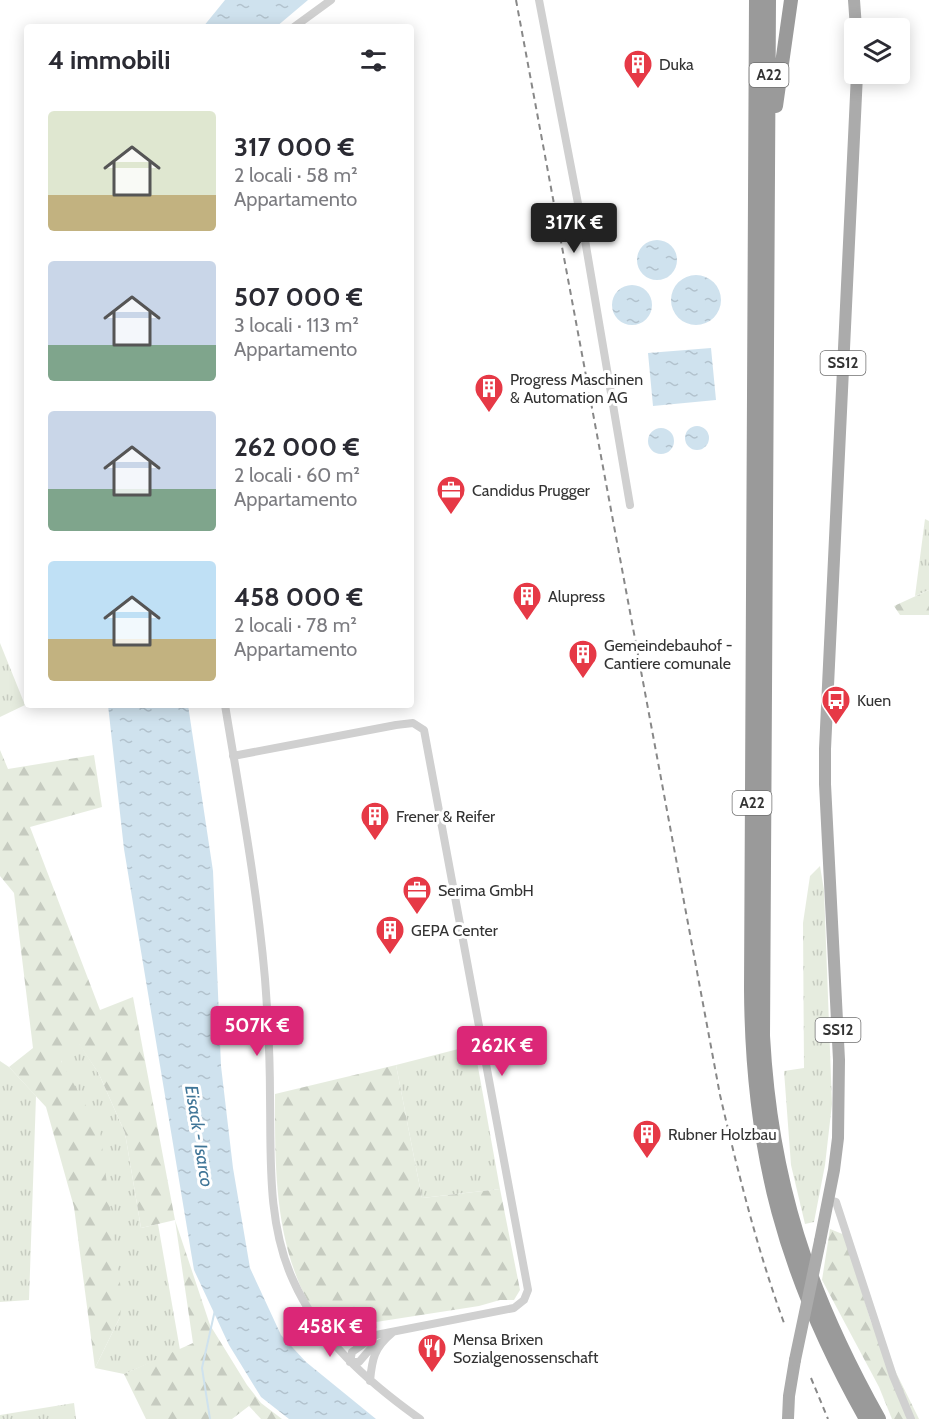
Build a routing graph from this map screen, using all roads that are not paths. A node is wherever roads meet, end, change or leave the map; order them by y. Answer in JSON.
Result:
{"nodes":[{"id":1,"x":331,"y":0,"type":"edge"},
{"id":2,"x":539,"y":0,"type":"edge"},
{"id":3,"x":754,"y":0,"type":"edge"},
{"id":4,"x":769,"y":0,"type":"edge"},
{"id":5,"x":791,"y":0,"type":"edge"},
{"id":6,"x":854,"y":0,"type":"edge"},
{"id":7,"x":855,"y":18,"type":"edge"},
{"id":8,"x":298,"y":24,"type":"edge"},
{"id":9,"x":857,"y":84,"type":"edge"},
{"id":10,"x":769,"y":149,"type":"junction"},
{"id":11,"x":630,"y":505,"type":"dead end"},
{"id":12,"x":225,"y":708,"type":"edge"},
{"id":13,"x":233,"y":756,"type":"junction"},
{"id":14,"x":828,"y":1200,"type":"junction"},
{"id":15,"x":329,"y":1337,"type":"junction"},
{"id":16,"x":378,"y":1339,"type":"junction"},
{"id":17,"x":350,"y":1362,"type":"junction"},
{"id":18,"x":370,"y":1381,"type":"junction"},
{"id":19,"x":420,"y":1419,"type":"edge"},
{"id":20,"x":788,"y":1419,"type":"edge"},
{"id":21,"x":866,"y":1419,"type":"edge"},
{"id":22,"x":879,"y":1419,"type":"edge"},
{"id":23,"x":911,"y":1419,"type":"edge"}],
"edges":[{"from":1,"to":8,"type":"street"},
{"from":2,"to":11,"type":"street"},
{"from":3,"to":21,"type":"highway","number":"A22"},
{"from":4,"to":10,"type":"highway","number":"A22"},
{"from":5,"to":10,"type":"highway"},
{"from":6,"to":7,"type":"main road"},
{"from":9,"to":14,"type":"main road","number":"SS12"},
{"from":10,"to":22,"type":"highway","number":"A22"},
{"from":12,"to":13,"type":"street"},
{"from":13,"to":15,"type":"street"},
{"from":13,"to":16,"type":"street"},
{"from":14,"to":20,"type":"main road","number":"SS12","bridge":true},
{"from":14,"to":23,"type":"street"},
{"from":15,"to":16,"type":"street"},
{"from":15,"to":17,"type":"street"},
{"from":16,"to":17,"type":"street"},
{"from":16,"to":18,"type":"street"},
{"from":17,"to":18,"type":"street"},
{"from":18,"to":19,"type":"street"}]}
